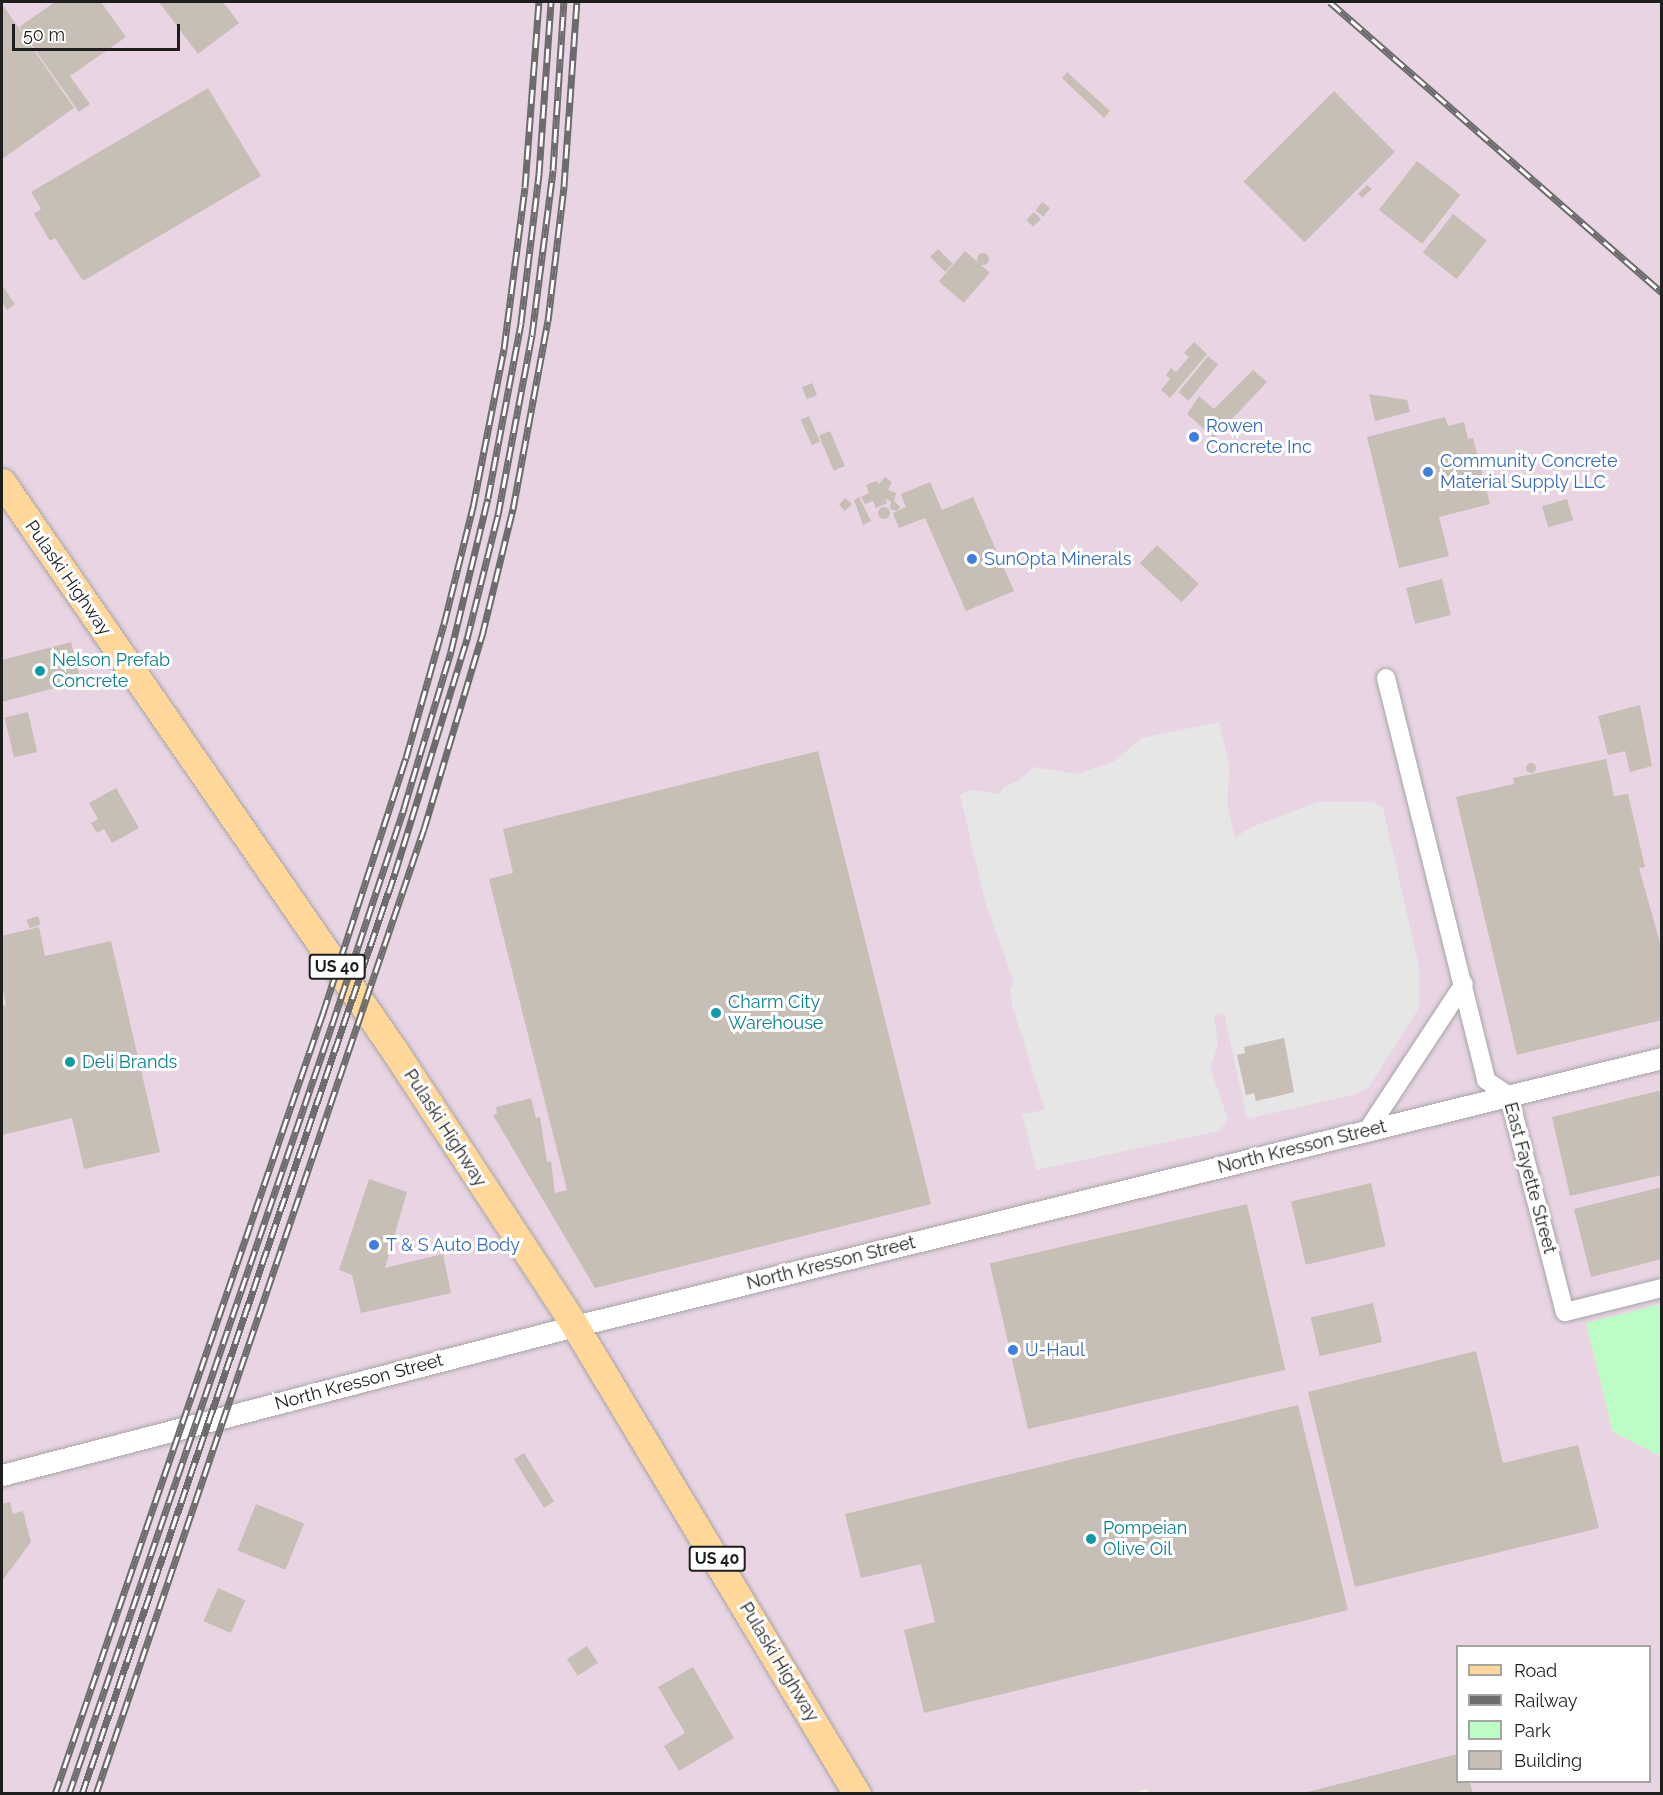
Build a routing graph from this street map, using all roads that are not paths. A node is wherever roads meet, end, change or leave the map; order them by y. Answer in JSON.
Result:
{"nodes":[{"id":1,"x":2,"y":482,"type":"edge"},
{"id":2,"x":1386,"y":678,"type":"dead end"},
{"id":3,"x":1464,"y":984,"type":"junction"},
{"id":4,"x":1662,"y":1058,"type":"edge"},
{"id":5,"x":1509,"y":1096,"type":"junction"},
{"id":6,"x":1367,"y":1131,"type":"junction"},
{"id":7,"x":1662,"y":1288,"type":"edge"},
{"id":8,"x":575,"y":1326,"type":"junction"},
{"id":9,"x":2,"y":1475,"type":"edge"},
{"id":10,"x":858,"y":1794,"type":"edge"}],
"edges":[{"from":1,"to":8,"type":"main road","name":"Pulaski Highway","number":"US 40"},
{"from":2,"to":3,"type":"street","name":"East Fayette Street"},
{"from":3,"to":5,"type":"street","name":"East Fayette Street"},
{"from":3,"to":6,"type":"street"},
{"from":4,"to":5,"type":"street","name":"North Kresson Street"},
{"from":5,"to":6,"type":"street","name":"North Kresson Street"},
{"from":5,"to":7,"type":"street","name":"East Fayette Street"},
{"from":6,"to":8,"type":"street","name":"North Kresson Street"},
{"from":8,"to":9,"type":"street","name":"North Kresson Street"},
{"from":8,"to":10,"type":"main road","name":"Pulaski Highway","number":"US 40"}]}
